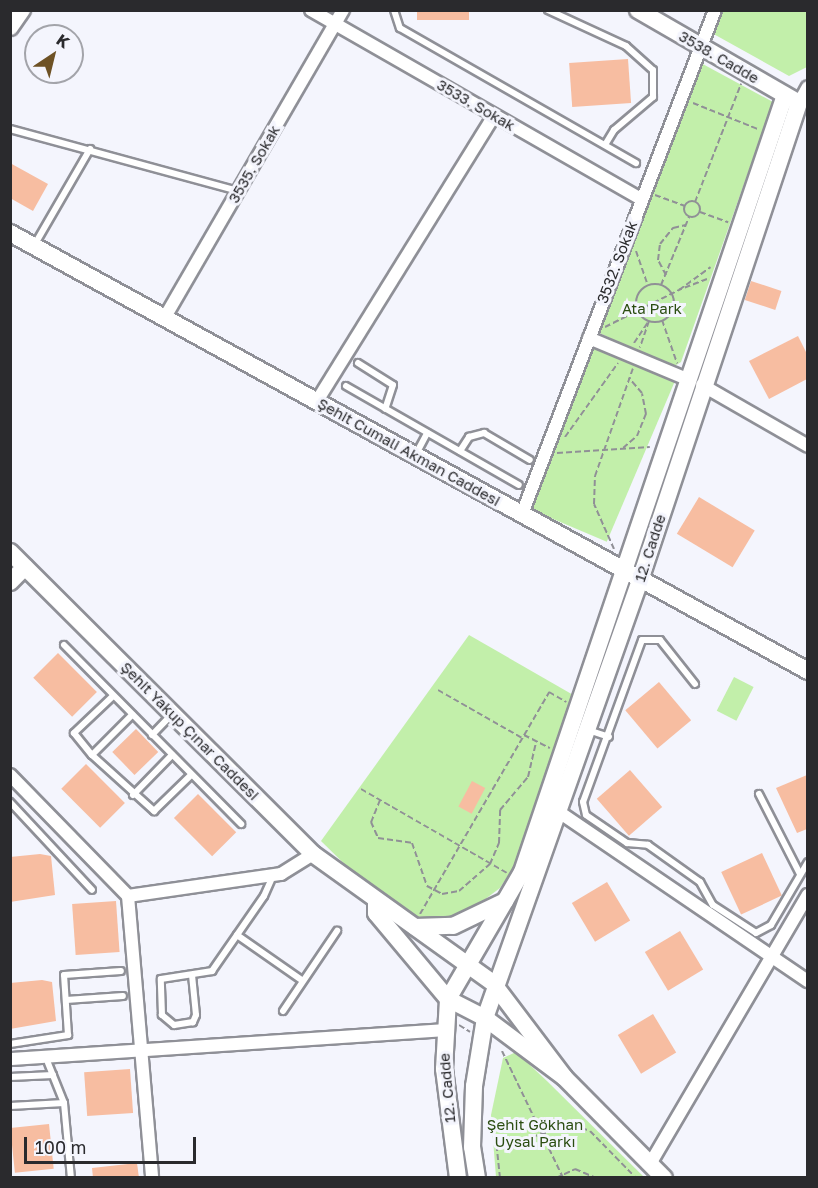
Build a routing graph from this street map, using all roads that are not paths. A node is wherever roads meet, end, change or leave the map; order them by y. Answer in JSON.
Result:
{"nodes":[{"id":1,"x":22,"y":10,"type":"edge"},
{"id":2,"x":311,"y":10,"type":"edge"},
{"id":3,"x":344,"y":10,"type":"edge"},
{"id":4,"x":394,"y":10,"type":"edge"},
{"id":5,"x":548,"y":10,"type":"edge"},
{"id":6,"x":638,"y":10,"type":"edge"},
{"id":7,"x":715,"y":10,"type":"edge"},
{"id":8,"x":334,"y":24,"type":"junction"},
{"id":9,"x":10,"y":27,"type":"edge"},
{"id":10,"x":699,"y":45,"type":"junction"},
{"id":11,"x":807,"y":87,"type":"edge"},
{"id":12,"x":797,"y":102,"type":"edge"},
{"id":13,"x":494,"y":115,"type":"junction"},
{"id":14,"x":10,"y":129,"type":"edge"},
{"id":15,"x":605,"y":145,"type":"junction"},
{"id":16,"x":90,"y":149,"type":"junction"},
{"id":17,"x":636,"y":163,"type":"dead end"},
{"id":18,"x":238,"y":191,"type":"junction"},
{"id":19,"x":643,"y":195,"type":"junction"},
{"id":20,"x":10,"y":232,"type":"edge"},
{"id":21,"x":34,"y":246,"type":"junction"},
{"id":22,"x":165,"y":317,"type":"junction"},
{"id":23,"x":591,"y":335,"type":"junction"},
{"id":24,"x":358,"y":363,"type":"dead end"},
{"id":25,"x":689,"y":377,"type":"junction"},
{"id":26,"x":346,"y":386,"type":"dead end"},
{"id":27,"x":316,"y":401,"type":"junction"},
{"id":28,"x":385,"y":409,"type":"junction"},
{"id":29,"x":427,"y":433,"type":"junction"},
{"id":30,"x":807,"y":446,"type":"edge"},
{"id":31,"x":460,"y":451,"type":"junction"},
{"id":32,"x":415,"y":455,"type":"junction"},
{"id":33,"x":530,"y":460,"type":"dead end"},
{"id":34,"x":519,"y":485,"type":"dead end"},
{"id":35,"x":522,"y":514,"type":"junction"},
{"id":36,"x":10,"y":552,"type":"edge"},
{"id":37,"x":25,"y":567,"type":"junction"},
{"id":38,"x":625,"y":571,"type":"junction"},
{"id":39,"x":640,"y":580,"type":"junction"},
{"id":40,"x":10,"y":582,"type":"edge"},
{"id":41,"x":64,"y":645,"type":"dead end"},
{"id":42,"x":807,"y":671,"type":"edge"},
{"id":43,"x":695,"y":684,"type":"dead end"},
{"id":44,"x":113,"y":696,"type":"junction"},
{"id":45,"x":173,"y":714,"type":"junction"},
{"id":46,"x":132,"y":715,"type":"junction"},
{"id":47,"x":588,"y":730,"type":"junction"},
{"id":48,"x":152,"y":735,"type":"junction"},
{"id":49,"x":609,"y":737,"type":"junction"},
{"id":50,"x":92,"y":754,"type":"junction"},
{"id":51,"x":172,"y":755,"type":"junction"},
{"id":52,"x":10,"y":775,"type":"edge"},
{"id":53,"x":192,"y":775,"type":"junction"},
{"id":54,"x":759,"y":794,"type":"dead end"},
{"id":55,"x":133,"y":795,"type":"junction"},
{"id":56,"x":10,"y":802,"type":"edge"},
{"id":57,"x":559,"y":812,"type":"junction"},
{"id":58,"x":241,"y":824,"type":"dead end"},
{"id":59,"x":313,"y":854,"type":"junction"},
{"id":60,"x":807,"y":862,"type":"edge"},
{"id":61,"x":800,"y":874,"type":"junction"},
{"id":62,"x":273,"y":876,"type":"junction"},
{"id":63,"x":92,"y":891,"type":"dead end"},
{"id":64,"x":807,"y":895,"type":"edge"},
{"id":65,"x":128,"y":896,"type":"junction"},
{"id":66,"x":508,"y":899,"type":"junction"},
{"id":67,"x":376,"y":903,"type":"junction"},
{"id":68,"x":416,"y":924,"type":"junction"},
{"id":69,"x":337,"y":931,"type":"dead end"},
{"id":70,"x":237,"y":935,"type":"junction"},
{"id":71,"x":770,"y":959,"type":"junction"},
{"id":72,"x":466,"y":964,"type":"junction"},
{"id":73,"x":121,"y":971,"type":"dead end"},
{"id":74,"x":192,"y":975,"type":"junction"},
{"id":75,"x":303,"y":981,"type":"junction"},
{"id":76,"x":807,"y":981,"type":"edge"},
{"id":77,"x":498,"y":991,"type":"junction"},
{"id":78,"x":123,"y":996,"type":"dead end"},
{"id":79,"x":448,"y":999,"type":"junction"},
{"id":80,"x":66,"y":1000,"type":"junction"},
{"id":81,"x":283,"y":1011,"type":"dead end"},
{"id":82,"x":485,"y":1018,"type":"junction"},
{"id":83,"x":451,"y":1027,"type":"junction"},
{"id":84,"x":10,"y":1044,"type":"edge"},
{"id":85,"x":141,"y":1051,"type":"junction"},
{"id":86,"x":10,"y":1059,"type":"edge"},
{"id":87,"x":48,"y":1063,"type":"dead end"},
{"id":88,"x":53,"y":1075,"type":"junction"},
{"id":89,"x":10,"y":1077,"type":"edge"},
{"id":90,"x":564,"y":1077,"type":"junction"},
{"id":91,"x":64,"y":1103,"type":"junction"},
{"id":92,"x":10,"y":1106,"type":"edge"},
{"id":93,"x":650,"y":1164,"type":"junction"},
{"id":94,"x":71,"y":1178,"type":"edge"},
{"id":95,"x":152,"y":1178,"type":"edge"},
{"id":96,"x":458,"y":1178,"type":"edge"},
{"id":97,"x":477,"y":1178,"type":"edge"},
{"id":98,"x":664,"y":1178,"type":"edge"}],
"edges":[{"from":1,"to":9,"type":"main road"},
{"from":2,"to":8,"type":"street","name":"3533. Sokak"},
{"from":3,"to":8,"type":"street","name":"3535. Sokak"},
{"from":4,"to":15,"type":"lane"},
{"from":5,"to":15,"type":"lane"},
{"from":6,"to":10,"type":"main road","name":"3538. Cadde"},
{"from":7,"to":10,"type":"street","name":"3532. Sokak"},
{"from":8,"to":13,"type":"street","name":"3533. Sokak"},
{"from":8,"to":18,"type":"street","name":"3535. Sokak"},
{"from":10,"to":12,"type":"main road","name":"3538. Cadde"},
{"from":10,"to":19,"type":"street","name":"3532. Sokak"},
{"from":11,"to":12,"type":"street"},
{"from":12,"to":25,"type":"main road","name":"12. Cadde"},
{"from":13,"to":19,"type":"street","name":"3533. Sokak"},
{"from":13,"to":27,"type":"street"},
{"from":14,"to":16,"type":"lane"},
{"from":15,"to":17,"type":"lane"},
{"from":16,"to":18,"type":"lane"},
{"from":16,"to":21,"type":"lane"},
{"from":18,"to":22,"type":"street","name":"3535. Sokak"},
{"from":19,"to":23,"type":"street","name":"3532. Sokak"},
{"from":20,"to":21,"type":"main road","name":"Şehit Cumali Akman Caddesi"},
{"from":21,"to":22,"type":"main road","name":"Şehit Cumali Akman Caddesi"},
{"from":22,"to":27,"type":"main road","name":"Şehit Cumali Akman Caddesi"},
{"from":23,"to":25,"type":"street"},
{"from":23,"to":35,"type":"street","name":"3532. Sokak"},
{"from":24,"to":28,"type":"lane"},
{"from":25,"to":30,"type":"street"},
{"from":25,"to":38,"type":"main road","name":"12. Cadde"},
{"from":25,"to":39,"type":"main road","name":"12. Cadde"},
{"from":26,"to":28,"type":"lane"},
{"from":27,"to":32,"type":"main road","name":"Şehit Cumali Akman Caddesi"},
{"from":28,"to":29,"type":"lane"},
{"from":29,"to":31,"type":"lane"},
{"from":29,"to":32,"type":"lane"},
{"from":31,"to":33,"type":"lane"},
{"from":31,"to":34,"type":"lane"},
{"from":32,"to":35,"type":"main road","name":"Şehit Cumali Akman Caddesi"},
{"from":35,"to":38,"type":"main road","name":"Şehit Cumali Akman Caddesi"},
{"from":36,"to":37,"type":"main road","name":"Şehit Yakup Çınar Caddesi"},
{"from":37,"to":40,"type":"main road"},
{"from":37,"to":45,"type":"main road","name":"Şehit Yakup Çınar Caddesi"},
{"from":38,"to":39,"type":"main road","name":"Şehit Cumali Akman Caddesi"},
{"from":38,"to":66,"type":"main road","name":"12. Cadde"},
{"from":39,"to":42,"type":"main road","name":"Şehit Cumali Akman Caddesi"},
{"from":39,"to":47,"type":"main road","name":"12. Cadde"},
{"from":41,"to":44,"type":"lane"},
{"from":43,"to":49,"type":"lane"},
{"from":44,"to":46,"type":"lane"},
{"from":44,"to":50,"type":"lane"},
{"from":45,"to":48,"type":"lane"},
{"from":45,"to":59,"type":"main road","name":"Şehit Yakup Çınar Caddesi"},
{"from":46,"to":48,"type":"lane"},
{"from":46,"to":50,"type":"lane"},
{"from":47,"to":49,"type":"lane"},
{"from":47,"to":57,"type":"main road","name":"12. Cadde"},
{"from":48,"to":51,"type":"lane"},
{"from":49,"to":61,"type":"lane"},
{"from":50,"to":55,"type":"lane"},
{"from":51,"to":53,"type":"lane"},
{"from":51,"to":55,"type":"lane"},
{"from":52,"to":65,"type":"street"},
{"from":53,"to":55,"type":"lane"},
{"from":53,"to":58,"type":"lane"},
{"from":54,"to":61,"type":"lane"},
{"from":56,"to":63,"type":"lane"},
{"from":57,"to":71,"type":"street"},
{"from":57,"to":77,"type":"main road","name":"12. Cadde"},
{"from":59,"to":62,"type":"street"},
{"from":59,"to":67,"type":"main road","name":"Şehit Yakup Çınar Caddesi"},
{"from":60,"to":61,"type":"lane"},
{"from":62,"to":65,"type":"street"},
{"from":62,"to":70,"type":"lane"},
{"from":64,"to":71,"type":"street"},
{"from":65,"to":85,"type":"street"},
{"from":66,"to":68,"type":"main road"},
{"from":66,"to":72,"type":"main road","name":"12. Cadde"},
{"from":67,"to":68,"type":"main road","name":"Şehit Yakup Çınar Caddesi"},
{"from":67,"to":79,"type":"main road"},
{"from":68,"to":72,"type":"main road","name":"Şehit Yakup Çınar Caddesi"},
{"from":69,"to":75,"type":"lane"},
{"from":70,"to":74,"type":"lane"},
{"from":70,"to":75,"type":"lane"},
{"from":71,"to":76,"type":"street"},
{"from":71,"to":93,"type":"street"},
{"from":72,"to":77,"type":"main road","name":"Şehit Yakup Çınar Caddesi"},
{"from":72,"to":79,"type":"main road","name":"12. Cadde"},
{"from":73,"to":80,"type":"lane"},
{"from":74,"to":74,"type":"lane"},
{"from":75,"to":81,"type":"lane"},
{"from":77,"to":82,"type":"main road","name":"12. Cadde"},
{"from":77,"to":90,"type":"main road","name":"Şehit Yakup Çınar Caddesi"},
{"from":78,"to":80,"type":"lane"},
{"from":79,"to":82,"type":"main road"},
{"from":79,"to":83,"type":"main road","name":"12. Cadde"},
{"from":80,"to":84,"type":"lane"},
{"from":82,"to":90,"type":"main road"},
{"from":82,"to":97,"type":"main road","name":"12. Cadde"},
{"from":83,"to":85,"type":"street"},
{"from":83,"to":96,"type":"main road","name":"12. Cadde"},
{"from":85,"to":86,"type":"street"},
{"from":85,"to":95,"type":"street"},
{"from":87,"to":88,"type":"lane"},
{"from":88,"to":89,"type":"lane"},
{"from":88,"to":91,"type":"lane"},
{"from":90,"to":93,"type":"main road"},
{"from":91,"to":92,"type":"lane"},
{"from":91,"to":94,"type":"lane"},
{"from":93,"to":98,"type":"main road"}]}
